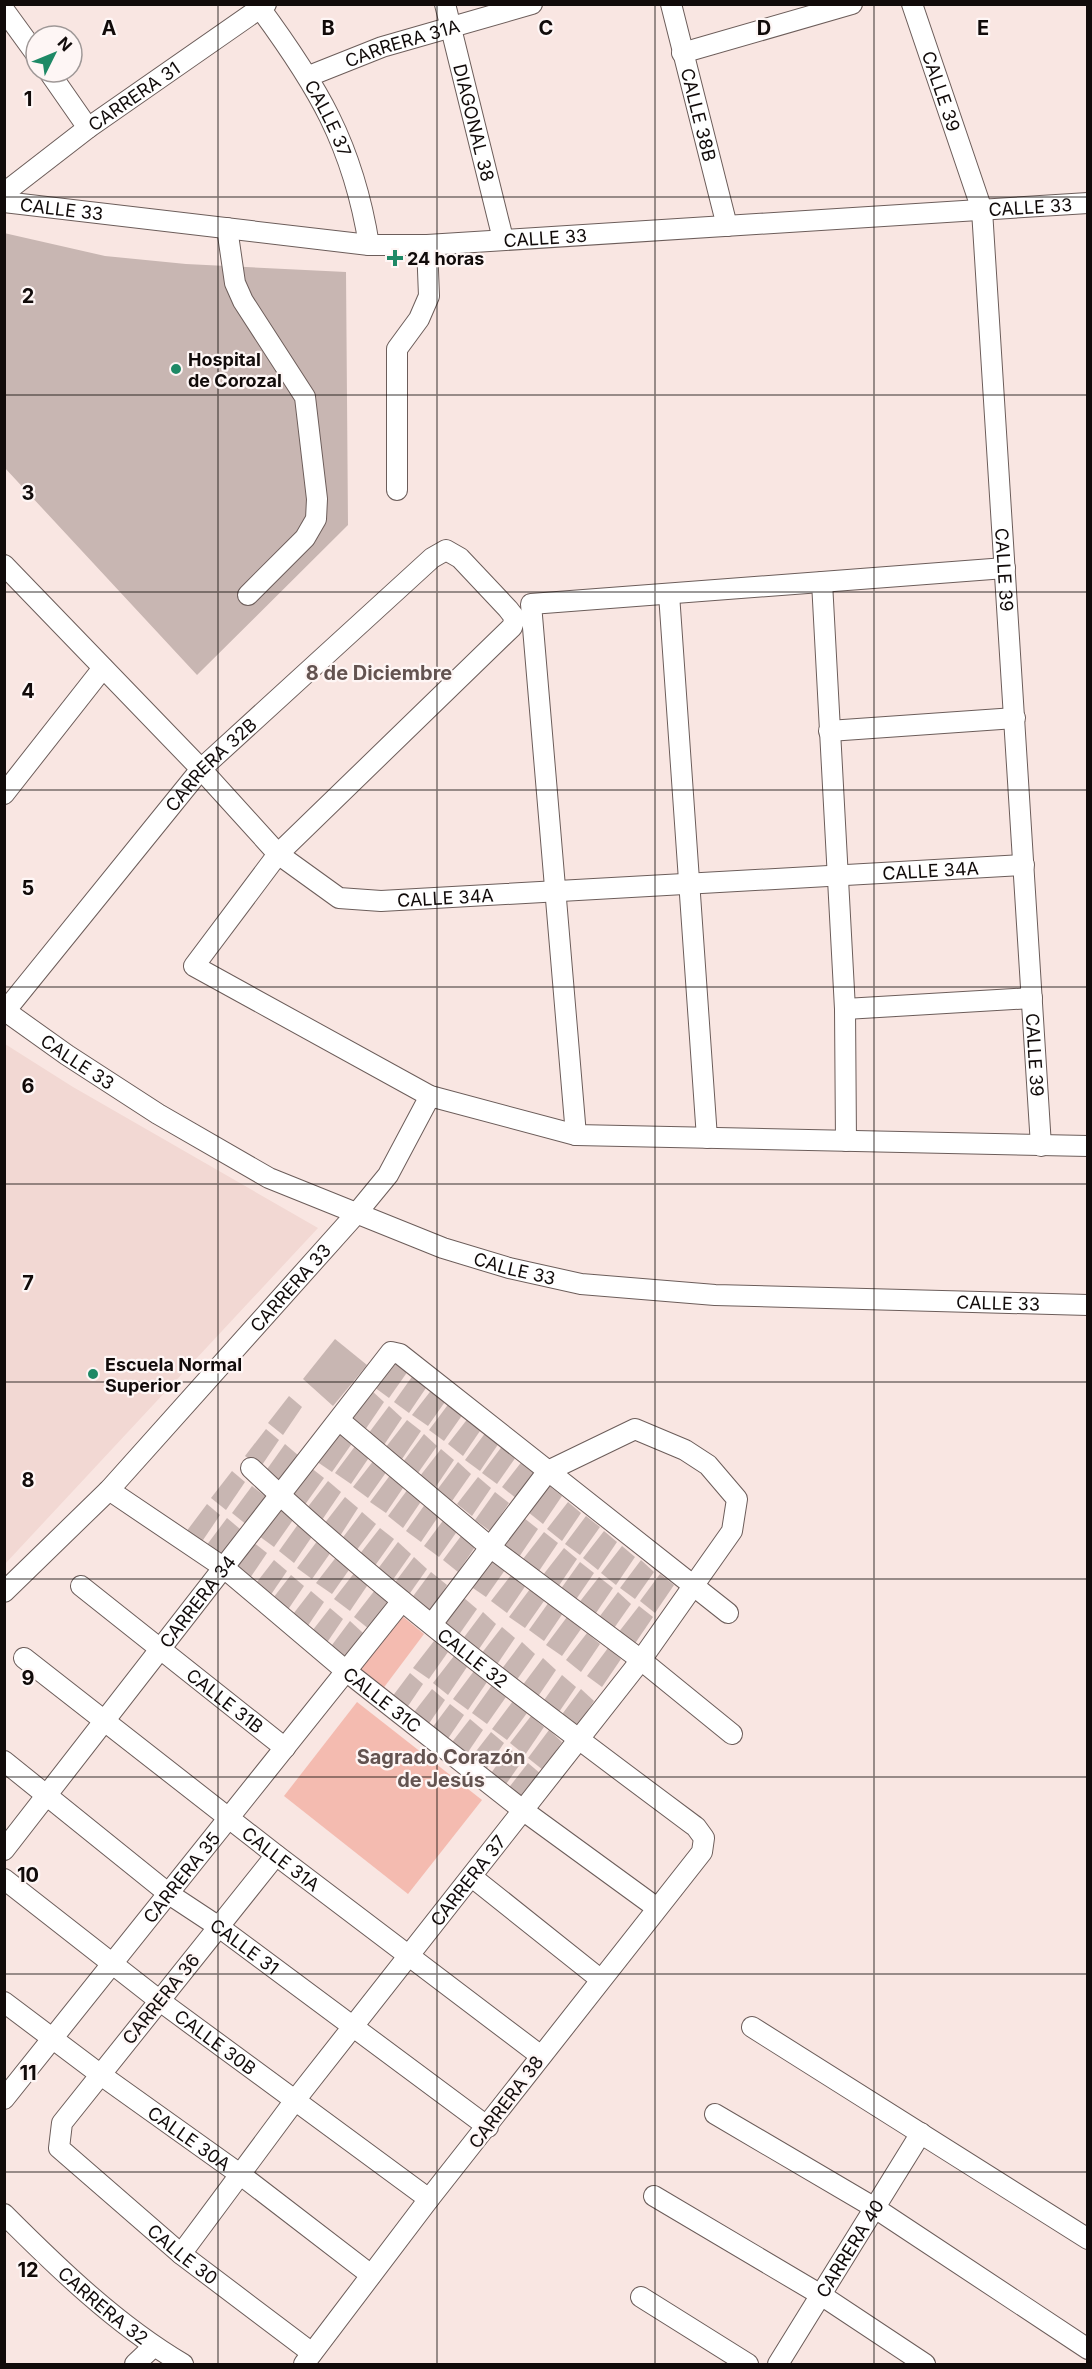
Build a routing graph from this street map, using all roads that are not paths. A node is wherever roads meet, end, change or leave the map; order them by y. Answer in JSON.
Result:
{"nodes":[{"id":1,"x":445,"y":4,"type":"edge"},
{"id":2,"x":532,"y":4,"type":"edge"},
{"id":3,"x":671,"y":4,"type":"edge"},
{"id":4,"x":852,"y":4,"type":"edge"},
{"id":5,"x":912,"y":4,"type":"edge"},
{"id":6,"x":261,"y":6,"type":"edge"},
{"id":7,"x":4,"y":10,"type":"edge"},
{"id":8,"x":450,"y":29,"type":"junction"},
{"id":9,"x":24,"y":38,"type":"edge"},
{"id":10,"x":682,"y":53,"type":"junction"},
{"id":11,"x":309,"y":76,"type":"junction"},
{"id":12,"x":57,"y":84,"type":"edge"},
{"id":13,"x":88,"y":128,"type":"junction"},
{"id":14,"x":4,"y":193,"type":"edge"},
{"id":15,"x":4,"y":202,"type":"edge"},
{"id":16,"x":1088,"y":203,"type":"edge"},
{"id":17,"x":982,"y":210,"type":"junction"},
{"id":18,"x":727,"y":225,"type":"junction"},
{"id":19,"x":227,"y":228,"type":"junction"},
{"id":20,"x":503,"y":239,"type":"junction"},
{"id":21,"x":369,"y":245,"type":"junction"},
{"id":22,"x":427,"y":245,"type":"junction"},
{"id":23,"x":397,"y":490,"type":"dead end"},
{"id":24,"x":1005,"y":568,"type":"junction"},
{"id":25,"x":6,"y":571,"type":"edge"},
{"id":26,"x":822,"y":582,"type":"junction"},
{"id":27,"x":669,"y":594,"type":"junction"},
{"id":28,"x":248,"y":595,"type":"dead end"},
{"id":29,"x":103,"y":668,"type":"junction"},
{"id":30,"x":1015,"y":718,"type":"junction"},
{"id":31,"x":829,"y":731,"type":"junction"},
{"id":32,"x":201,"y":769,"type":"junction"},
{"id":33,"x":4,"y":794,"type":"edge"},
{"id":34,"x":278,"y":854,"type":"junction"},
{"id":35,"x":1024,"y":865,"type":"junction"},
{"id":36,"x":837,"y":876,"type":"junction"},
{"id":37,"x":689,"y":884,"type":"junction"},
{"id":38,"x":555,"y":891,"type":"junction"},
{"id":39,"x":1032,"y":999,"type":"junction"},
{"id":40,"x":845,"y":1009,"type":"junction"},
{"id":41,"x":5,"y":1010,"type":"edge"},
{"id":42,"x":430,"y":1096,"type":"junction"},
{"id":43,"x":576,"y":1135,"type":"junction"},
{"id":44,"x":707,"y":1138,"type":"junction"},
{"id":45,"x":846,"y":1141,"type":"junction"},
{"id":46,"x":1041,"y":1146,"type":"junction"},
{"id":47,"x":1088,"y":1146,"type":"edge"},
{"id":48,"x":356,"y":1214,"type":"junction"},
{"id":49,"x":1088,"y":1305,"type":"edge"},
{"id":50,"x":339,"y":1420,"type":"junction"},
{"id":51,"x":251,"y":1467,"type":"dead end"},
{"id":52,"x":548,"y":1471,"type":"junction"},
{"id":53,"x":109,"y":1490,"type":"junction"},
{"id":54,"x":281,"y":1496,"type":"junction"},
{"id":55,"x":490,"y":1547,"type":"junction"},
{"id":56,"x":223,"y":1567,"type":"junction"},
{"id":57,"x":692,"y":1584,"type":"junction"},
{"id":58,"x":81,"y":1586,"type":"dead end"},
{"id":59,"x":4,"y":1592,"type":"edge"},
{"id":60,"x":402,"y":1601,"type":"junction"},
{"id":61,"x":728,"y":1613,"type":"dead end"},
{"id":62,"x":432,"y":1624,"type":"junction"},
{"id":63,"x":161,"y":1649,"type":"junction"},
{"id":64,"x":24,"y":1658,"type":"dead end"},
{"id":65,"x":640,"y":1660,"type":"junction"},
{"id":66,"x":346,"y":1671,"type":"junction"},
{"id":67,"x":106,"y":1721,"type":"junction"},
{"id":68,"x":732,"y":1734,"type":"dead end"},
{"id":69,"x":579,"y":1740,"type":"junction"},
{"id":70,"x":285,"y":1748,"type":"junction"},
{"id":71,"x":4,"y":1761,"type":"edge"},
{"id":72,"x":47,"y":1795,"type":"junction"},
{"id":73,"x":524,"y":1811,"type":"junction"},
{"id":74,"x":229,"y":1818,"type":"junction"},
{"id":75,"x":704,"y":1838,"type":"joint"},
{"id":76,"x":4,"y":1850,"type":"edge"},
{"id":77,"x":276,"y":1855,"type":"junction"},
{"id":78,"x":472,"y":1877,"type":"junction"},
{"id":79,"x":4,"y":1879,"type":"edge"},
{"id":80,"x":169,"y":1894,"type":"junction"},
{"id":81,"x":657,"y":1908,"type":"junction"},
{"id":82,"x":219,"y":1927,"type":"junction"},
{"id":83,"x":410,"y":1955,"type":"junction"},
{"id":84,"x":112,"y":1965,"type":"junction"},
{"id":85,"x":600,"y":1979,"type":"junction"},
{"id":86,"x":159,"y":2001,"type":"junction"},
{"id":87,"x":4,"y":2002,"type":"edge"},
{"id":88,"x":353,"y":2027,"type":"junction"},
{"id":89,"x":752,"y":2027,"type":"dead end"},
{"id":90,"x":52,"y":2039,"type":"junction"},
{"id":91,"x":541,"y":2056,"type":"junction"},
{"id":92,"x":100,"y":2075,"type":"junction"},
{"id":93,"x":4,"y":2099,"type":"edge"},
{"id":94,"x":296,"y":2099,"type":"junction"},
{"id":95,"x":715,"y":2114,"type":"dead end"},
{"id":96,"x":488,"y":2127,"type":"junction"},
{"id":97,"x":921,"y":2133,"type":"junction"},
{"id":98,"x":59,"y":2148,"type":"joint"},
{"id":99,"x":241,"y":2175,"type":"junction"},
{"id":100,"x":654,"y":2196,"type":"dead end"},
{"id":101,"x":429,"y":2199,"type":"junction"},
{"id":102,"x":875,"y":2208,"type":"junction"},
{"id":103,"x":4,"y":2214,"type":"edge"},
{"id":104,"x":1088,"y":2239,"type":"edge"},
{"id":105,"x":181,"y":2254,"type":"junction"},
{"id":106,"x":371,"y":2275,"type":"junction"},
{"id":107,"x":821,"y":2295,"type":"junction"},
{"id":108,"x":641,"y":2297,"type":"dead end"},
{"id":109,"x":153,"y":2347,"type":"junction"},
{"id":110,"x":1087,"y":2348,"type":"edge"},
{"id":111,"x":308,"y":2359,"type":"edge"},
{"id":112,"x":135,"y":2364,"type":"edge"},
{"id":113,"x":183,"y":2364,"type":"edge"},
{"id":114,"x":748,"y":2364,"type":"edge"},
{"id":115,"x":778,"y":2364,"type":"edge"},
{"id":116,"x":925,"y":2364,"type":"edge"},
{"id":117,"x":1077,"y":2364,"type":"edge"}],
"edges":[{"from":1,"to":8,"type":"street","name":"DIAGONAL 38"},
{"from":2,"to":8,"type":"street","name":"CARRERA 31A"},
{"from":3,"to":10,"type":"street","name":"CALLE 38B"},
{"from":4,"to":10,"type":"street"},
{"from":5,"to":17,"type":"street","name":"CALLE 39"},
{"from":6,"to":11,"type":"street","name":"CALLE 37"},
{"from":6,"to":13,"type":"street","name":"CARRERA 31"},
{"from":7,"to":9,"type":"street"},
{"from":8,"to":11,"type":"street","name":"CARRERA 31A"},
{"from":8,"to":20,"type":"street","name":"DIAGONAL 38"},
{"from":10,"to":18,"type":"street","name":"CALLE 38B"},
{"from":11,"to":21,"type":"street","name":"CALLE 37"},
{"from":12,"to":13,"type":"street"},
{"from":13,"to":14,"type":"street","name":"CARRERA 31"},
{"from":15,"to":19,"type":"street","name":"CALLE 33"},
{"from":16,"to":17,"type":"street","name":"CALLE 33"},
{"from":17,"to":18,"type":"street","name":"CALLE 33"},
{"from":17,"to":24,"type":"street","name":"CALLE 39"},
{"from":18,"to":20,"type":"street","name":"CALLE 33"},
{"from":19,"to":21,"type":"street","name":"CALLE 33"},
{"from":19,"to":28,"type":"street"},
{"from":20,"to":22,"type":"street","name":"CALLE 33"},
{"from":21,"to":22,"type":"street","name":"CALLE 33"},
{"from":22,"to":23,"type":"street"},
{"from":24,"to":26,"type":"street"},
{"from":24,"to":30,"type":"street","name":"CALLE 39"},
{"from":25,"to":29,"type":"street","name":"CALLE 34A"},
{"from":26,"to":27,"type":"street"},
{"from":26,"to":31,"type":"street"},
{"from":27,"to":37,"type":"street"},
{"from":27,"to":38,"type":"street"},
{"from":29,"to":32,"type":"street","name":"CALLE 34A"},
{"from":29,"to":33,"type":"street"},
{"from":30,"to":31,"type":"street"},
{"from":30,"to":35,"type":"street","name":"CALLE 39"},
{"from":31,"to":36,"type":"street"},
{"from":32,"to":34,"type":"street","name":"CALLE 34A"},
{"from":32,"to":34,"type":"street","name":"CARRERA 32B"},
{"from":32,"to":41,"type":"street","name":"CARRERA 32B"},
{"from":34,"to":38,"type":"street","name":"CALLE 34A"},
{"from":34,"to":42,"type":"street"},
{"from":35,"to":36,"type":"street","name":"CALLE 34A"},
{"from":35,"to":39,"type":"street","name":"CALLE 39"},
{"from":36,"to":37,"type":"street","name":"CALLE 34A"},
{"from":36,"to":40,"type":"street"},
{"from":37,"to":38,"type":"street","name":"CALLE 34A"},
{"from":37,"to":44,"type":"street"},
{"from":38,"to":43,"type":"street"},
{"from":39,"to":40,"type":"street"},
{"from":39,"to":46,"type":"street","name":"CALLE 39"},
{"from":40,"to":45,"type":"street"},
{"from":41,"to":48,"type":"street","name":"CALLE 33"},
{"from":42,"to":43,"type":"street"},
{"from":42,"to":48,"type":"street","name":"CARRERA 33"},
{"from":43,"to":44,"type":"street"},
{"from":44,"to":45,"type":"street"},
{"from":45,"to":46,"type":"street"},
{"from":46,"to":47,"type":"street"},
{"from":48,"to":49,"type":"street","name":"CALLE 33"},
{"from":48,"to":53,"type":"street","name":"CARRERA 33"},
{"from":50,"to":52,"type":"street","name":"CARRERA 34"},
{"from":50,"to":54,"type":"street","name":"CARRERA 34"},
{"from":50,"to":55,"type":"street"},
{"from":51,"to":54,"type":"street","name":"CALLE 32"},
{"from":52,"to":55,"type":"street"},
{"from":52,"to":57,"type":"street"},
{"from":52,"to":57,"type":"street","name":"CARRERA 37"},
{"from":53,"to":56,"type":"street","name":"CALLE 31C"},
{"from":53,"to":59,"type":"street","name":"CARRERA 33"},
{"from":54,"to":56,"type":"street","name":"CARRERA 34"},
{"from":54,"to":60,"type":"street","name":"CALLE 32"},
{"from":55,"to":62,"type":"street"},
{"from":55,"to":65,"type":"street"},
{"from":56,"to":63,"type":"street","name":"CARRERA 34"},
{"from":56,"to":66,"type":"street","name":"CALLE 31C"},
{"from":57,"to":61,"type":"street"},
{"from":57,"to":65,"type":"street","name":"CARRERA 37"},
{"from":58,"to":63,"type":"street","name":"CALLE 31B"},
{"from":60,"to":62,"type":"street","name":"CALLE 32"},
{"from":60,"to":66,"type":"street","name":"CARRERA 35"},
{"from":62,"to":69,"type":"street","name":"CALLE 32"},
{"from":63,"to":67,"type":"street","name":"CARRERA 34"},
{"from":63,"to":70,"type":"street","name":"CALLE 31B"},
{"from":64,"to":67,"type":"street","name":"CALLE 31A"},
{"from":65,"to":68,"type":"street"},
{"from":65,"to":69,"type":"street","name":"CARRERA 37"},
{"from":66,"to":70,"type":"street","name":"CARRERA 35"},
{"from":66,"to":73,"type":"street","name":"CALLE 31C"},
{"from":67,"to":72,"type":"street","name":"CARRERA 34"},
{"from":67,"to":74,"type":"street","name":"CALLE 31A"},
{"from":69,"to":73,"type":"street","name":"CARRERA 37"},
{"from":69,"to":75,"type":"street","name":"CALLE 32"},
{"from":70,"to":74,"type":"street","name":"CARRERA 35"},
{"from":71,"to":72,"type":"street","name":"CALLE 31"},
{"from":72,"to":76,"type":"street","name":"CARRERA 34"},
{"from":72,"to":80,"type":"street","name":"CALLE 31"},
{"from":73,"to":78,"type":"street","name":"CARRERA 37"},
{"from":73,"to":81,"type":"street","name":"CALLE 31C"},
{"from":74,"to":77,"type":"street","name":"CALLE 31A"},
{"from":74,"to":80,"type":"street","name":"CARRERA 35"},
{"from":75,"to":81,"type":"street","name":"CARRERA 38"},
{"from":77,"to":82,"type":"street","name":"CARRERA 36"},
{"from":77,"to":83,"type":"street","name":"CALLE 31A"},
{"from":78,"to":83,"type":"street","name":"CARRERA 37"},
{"from":78,"to":85,"type":"street"},
{"from":79,"to":84,"type":"street","name":"CALLE 30B"},
{"from":80,"to":82,"type":"street","name":"CALLE 31"},
{"from":80,"to":84,"type":"street","name":"CARRERA 35"},
{"from":81,"to":85,"type":"street","name":"CARRERA 38"},
{"from":82,"to":86,"type":"street","name":"CARRERA 36"},
{"from":82,"to":88,"type":"street","name":"CALLE 31"},
{"from":83,"to":88,"type":"street","name":"CARRERA 37"},
{"from":83,"to":91,"type":"street","name":"CALLE 31A"},
{"from":84,"to":86,"type":"street","name":"CALLE 30B"},
{"from":84,"to":90,"type":"street","name":"CARRERA 35"},
{"from":85,"to":91,"type":"street","name":"CARRERA 38"},
{"from":86,"to":92,"type":"street","name":"CARRERA 36"},
{"from":86,"to":94,"type":"street","name":"CALLE 30B"},
{"from":87,"to":90,"type":"street","name":"CALLE 30A"},
{"from":88,"to":94,"type":"street","name":"CARRERA 37"},
{"from":88,"to":96,"type":"street","name":"CALLE 31"},
{"from":89,"to":97,"type":"street"},
{"from":90,"to":92,"type":"street","name":"CALLE 30A"},
{"from":90,"to":93,"type":"street","name":"CARRERA 35"},
{"from":91,"to":96,"type":"street","name":"CARRERA 38"},
{"from":92,"to":98,"type":"street","name":"CARRERA 36"},
{"from":92,"to":99,"type":"street","name":"CALLE 30A"},
{"from":94,"to":99,"type":"street","name":"CARRERA 37"},
{"from":94,"to":101,"type":"street","name":"CALLE 30B"},
{"from":95,"to":102,"type":"street"},
{"from":96,"to":101,"type":"street","name":"CARRERA 38"},
{"from":97,"to":102,"type":"street","name":"CARRERA 40"},
{"from":97,"to":104,"type":"street"},
{"from":98,"to":105,"type":"street","name":"CALLE 30"},
{"from":99,"to":105,"type":"street","name":"CARRERA 37"},
{"from":99,"to":106,"type":"street","name":"CALLE 30A"},
{"from":100,"to":107,"type":"street"},
{"from":101,"to":106,"type":"street","name":"CARRERA 38"},
{"from":102,"to":107,"type":"street","name":"CARRERA 40"},
{"from":102,"to":110,"type":"street"},
{"from":103,"to":109,"type":"street","name":"CARRERA 32"},
{"from":105,"to":111,"type":"street","name":"CALLE 30"},
{"from":106,"to":111,"type":"street","name":"CARRERA 38"},
{"from":107,"to":115,"type":"street","name":"CARRERA 40"},
{"from":107,"to":116,"type":"street"},
{"from":108,"to":114,"type":"street"},
{"from":109,"to":112,"type":"street"},
{"from":109,"to":113,"type":"street","name":"CARRERA 32"},
{"from":110,"to":117,"type":"street"}]}
